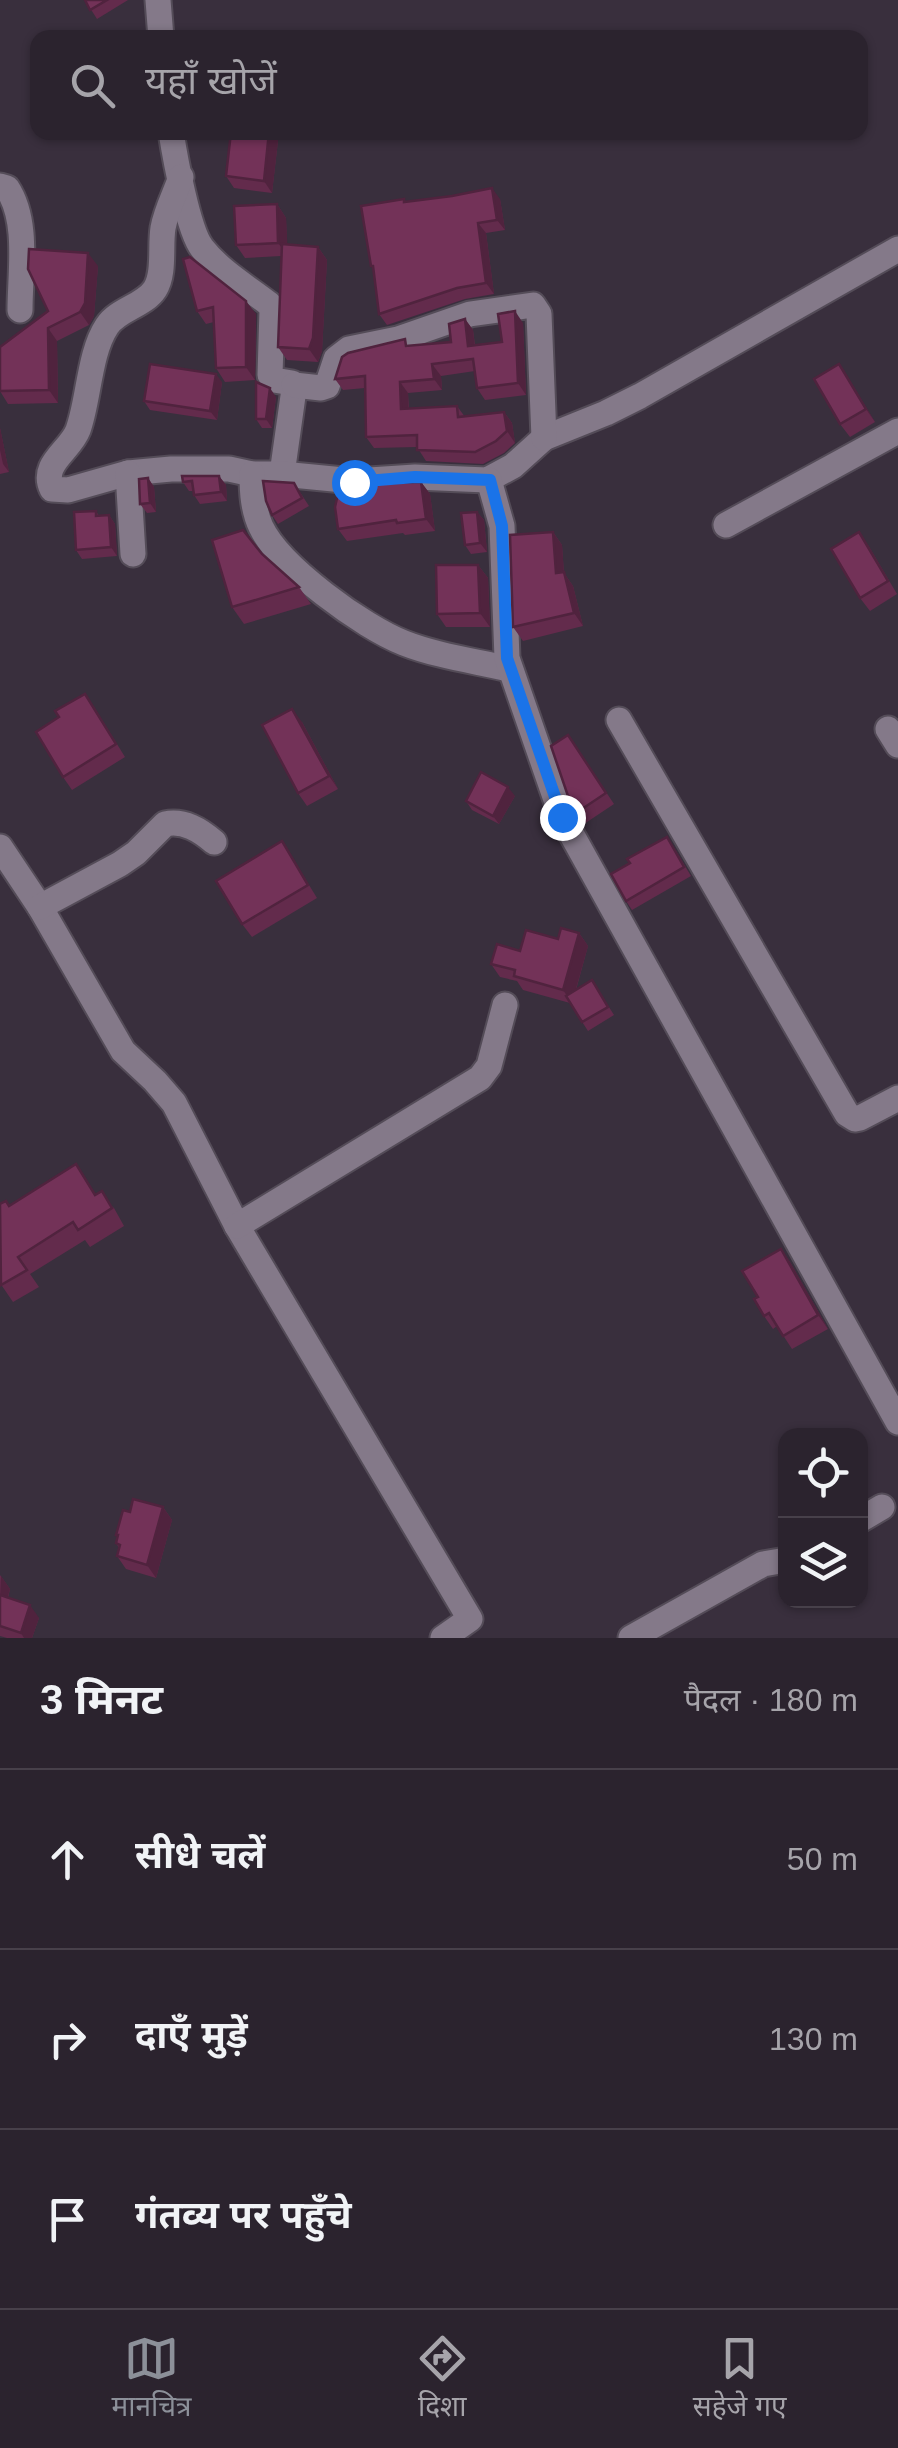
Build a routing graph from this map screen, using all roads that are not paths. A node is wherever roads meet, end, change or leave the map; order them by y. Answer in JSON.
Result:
{"nodes":[{"id":1,"x":158,"y":0,"type":"edge"},
{"id":2,"x":160,"y":30,"type":"edge"},
{"id":3,"x":173,"y":140,"type":"edge"},
{"id":4,"x":181,"y":177,"type":"junction"},
{"id":5,"x":0,"y":186,"type":"edge"},
{"id":6,"x":898,"y":249,"type":"edge"},
{"id":7,"x":20,"y":310,"type":"dead end"},
{"id":8,"x":294,"y":385,"type":"junction"},
{"id":9,"x":544,"y":438,"type":"junction"},
{"id":10,"x":894,"y":442,"type":"edge"},
{"id":11,"x":128,"y":473,"type":"junction"},
{"id":12,"x":252,"y":474,"type":"junction"},
{"id":13,"x":282,"y":474,"type":"junction"},
{"id":14,"x":490,"y":480,"type":"junction"},
{"id":15,"x":726,"y":525,"type":"dead end"},
{"id":16,"x":133,"y":554,"type":"dead end"},
{"id":17,"x":509,"y":669,"type":"junction"},
{"id":18,"x":619,"y":720,"type":"dead end"},
{"id":19,"x":214,"y":842,"type":"dead end"},
{"id":20,"x":0,"y":847,"type":"edge"},
{"id":21,"x":40,"y":907,"type":"junction"},
{"id":22,"x":505,"y":1005,"type":"dead end"},
{"id":23,"x":898,"y":1098,"type":"edge"},
{"id":24,"x":237,"y":1226,"type":"junction"},
{"id":25,"x":898,"y":1422,"type":"edge"},
{"id":26,"x":778,"y":1561,"type":"edge"},
{"id":27,"x":470,"y":1630,"type":"edge"},
{"id":28,"x":443,"y":1638,"type":"edge"},
{"id":29,"x":631,"y":1638,"type":"edge"}],
"edges":[{"from":1,"to":2,"type":"street"},
{"from":3,"to":4,"type":"street"},
{"from":4,"to":8,"type":"street"},
{"from":4,"to":11,"type":"street"},
{"from":5,"to":7,"type":"street"},
{"from":6,"to":9,"type":"street"},
{"from":8,"to":9,"type":"street"},
{"from":8,"to":13,"type":"street"},
{"from":9,"to":14,"type":"street"},
{"from":10,"to":15,"type":"street"},
{"from":11,"to":12,"type":"street"},
{"from":11,"to":16,"type":"street"},
{"from":12,"to":13,"type":"street"},
{"from":12,"to":17,"type":"street"},
{"from":13,"to":14,"type":"street"},
{"from":14,"to":17,"type":"street"},
{"from":17,"to":25,"type":"street"},
{"from":18,"to":23,"type":"street"},
{"from":19,"to":21,"type":"street"},
{"from":20,"to":21,"type":"street"},
{"from":21,"to":24,"type":"street"},
{"from":22,"to":24,"type":"street"},
{"from":24,"to":27,"type":"street"},
{"from":26,"to":29,"type":"street"},
{"from":27,"to":28,"type":"street"}]}
